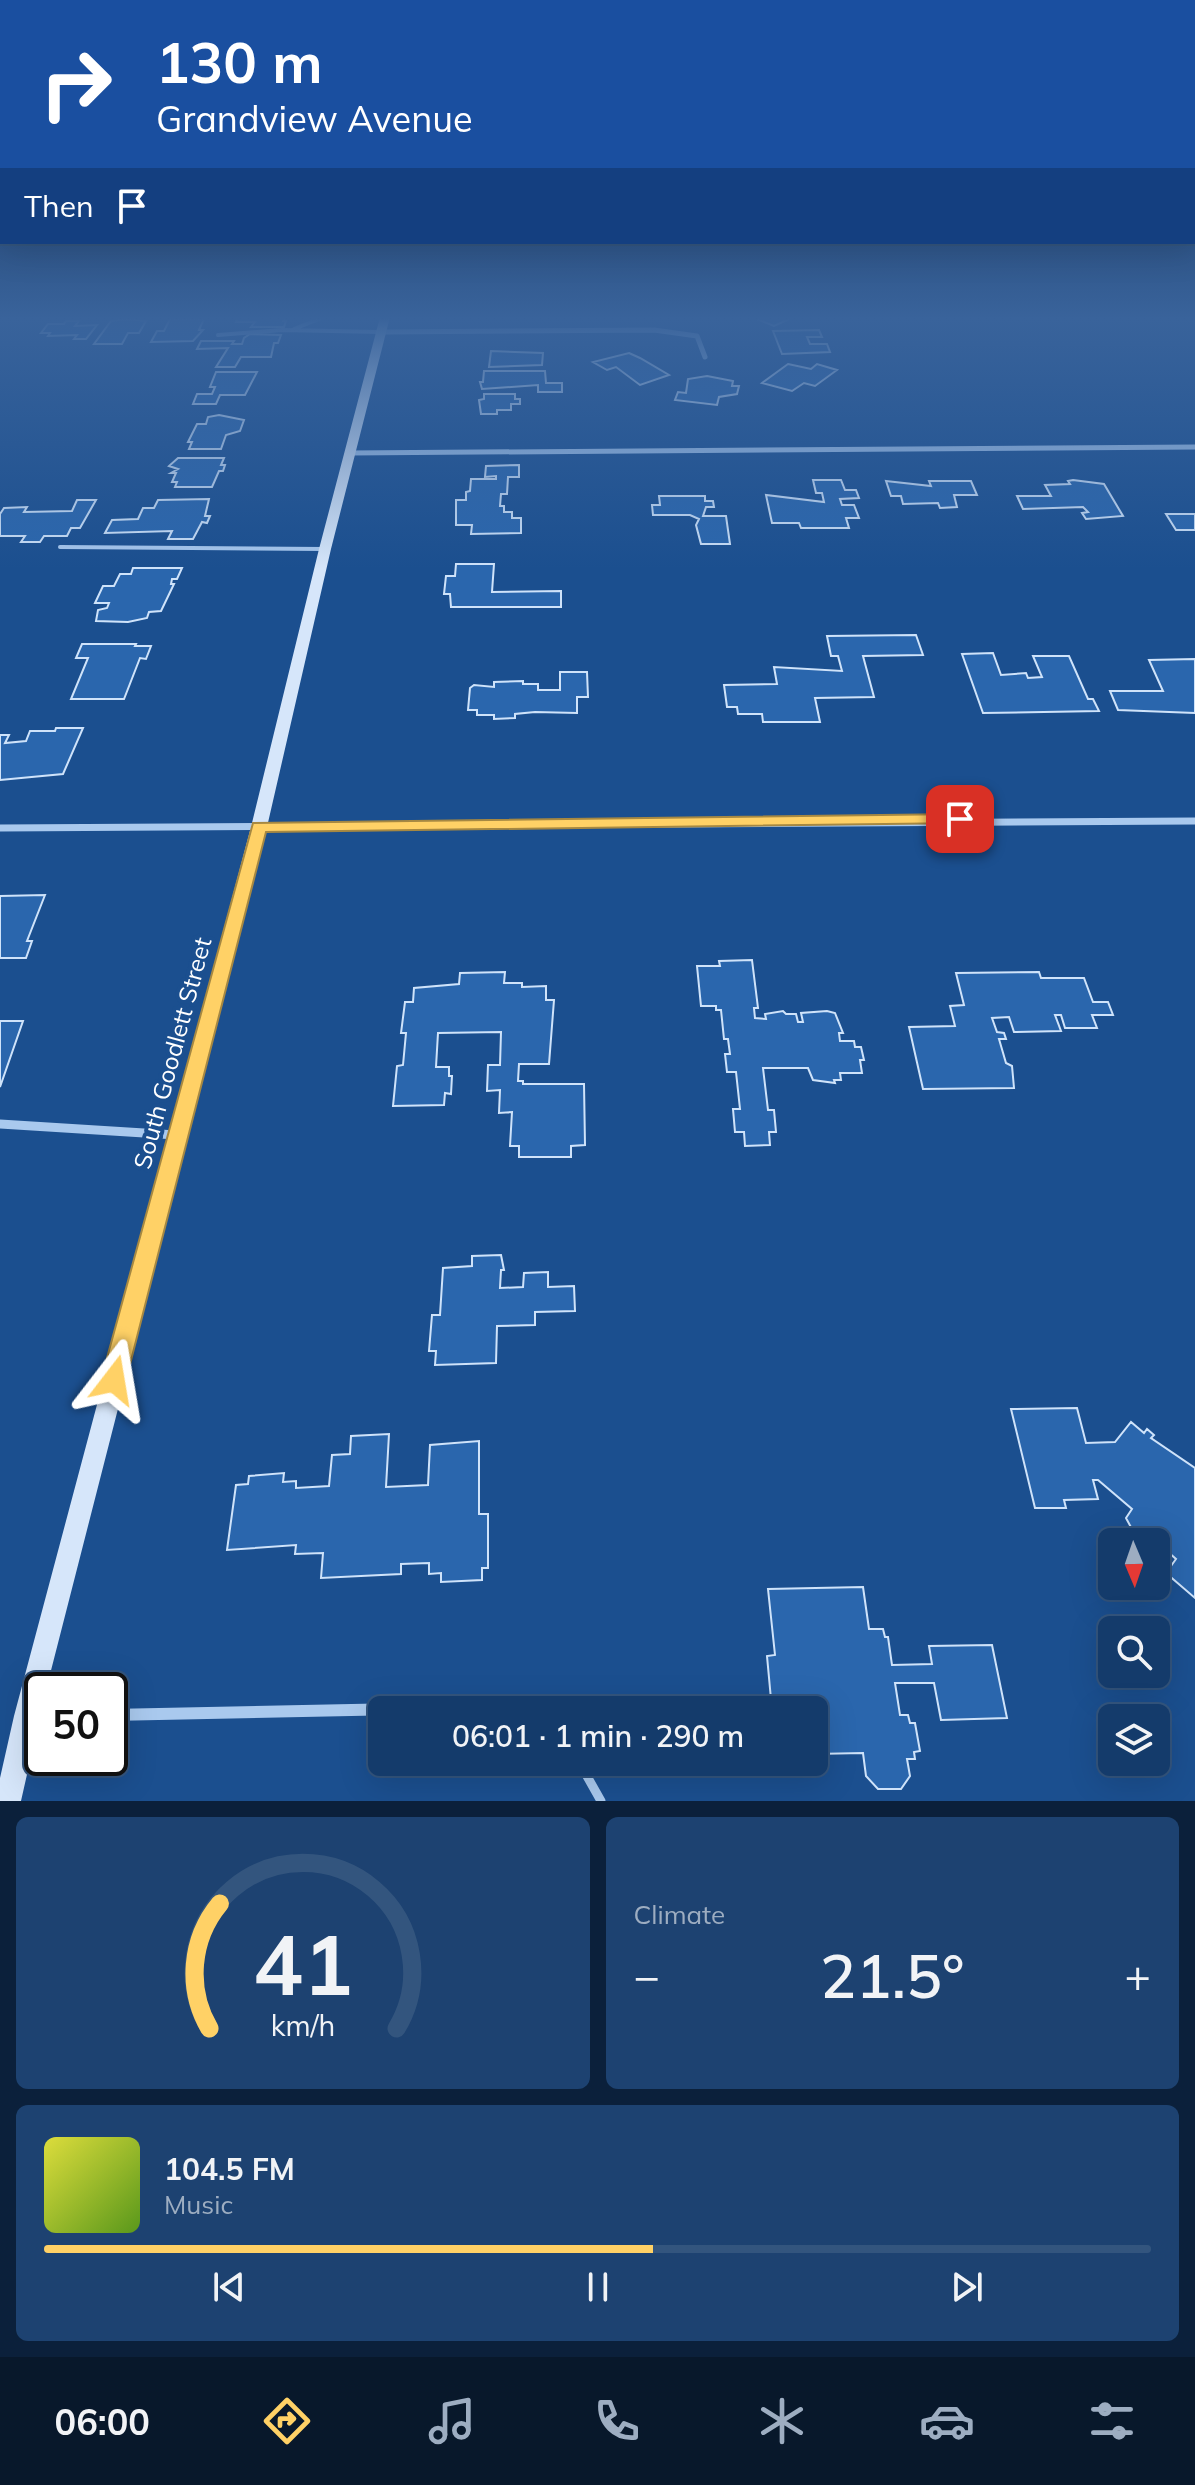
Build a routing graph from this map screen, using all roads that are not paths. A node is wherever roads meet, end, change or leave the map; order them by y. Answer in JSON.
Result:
{"nodes":[{"id":1,"x":364,"y":401,"type":"edge"},
{"id":2,"x":1195,"y":447,"type":"edge"},
{"id":3,"x":350,"y":453,"type":"junction"},
{"id":4,"x":60,"y":547,"type":"dead end"},
{"id":5,"x":325,"y":549,"type":"junction"},
{"id":6,"x":1195,"y":821,"type":"edge"},
{"id":7,"x":259,"y":827,"type":"junction"},
{"id":8,"x":0,"y":828,"type":"edge"},
{"id":9,"x":0,"y":1124,"type":"edge"},
{"id":10,"x":177,"y":1135,"type":"junction"},
{"id":11,"x":45,"y":1672,"type":"edge"},
{"id":12,"x":368,"y":1711,"type":"edge"},
{"id":13,"x":128,"y":1715,"type":"edge"},
{"id":14,"x":24,"y":1749,"type":"edge"},
{"id":15,"x":587,"y":1776,"type":"edge"},
{"id":16,"x":8,"y":1801,"type":"edge"},
{"id":17,"x":601,"y":1801,"type":"edge"}],
"edges":[{"from":1,"to":3,"type":"main road","name":"South Goodlett Street"},
{"from":2,"to":3,"type":"street"},
{"from":3,"to":5,"type":"main road","name":"South Goodlett Street"},
{"from":4,"to":5,"type":"lane"},
{"from":5,"to":7,"type":"main road","name":"South Goodlett Street"},
{"from":6,"to":7,"type":"street"},
{"from":7,"to":8,"type":"street"},
{"from":7,"to":10,"type":"main road","name":"South Goodlett Street"},
{"from":9,"to":10,"type":"street"},
{"from":10,"to":11,"type":"main road","name":"South Goodlett Street"},
{"from":12,"to":13,"type":"street"},
{"from":14,"to":16,"type":"main road","name":"South Goodlett Street"},
{"from":15,"to":17,"type":"lane"}]}
